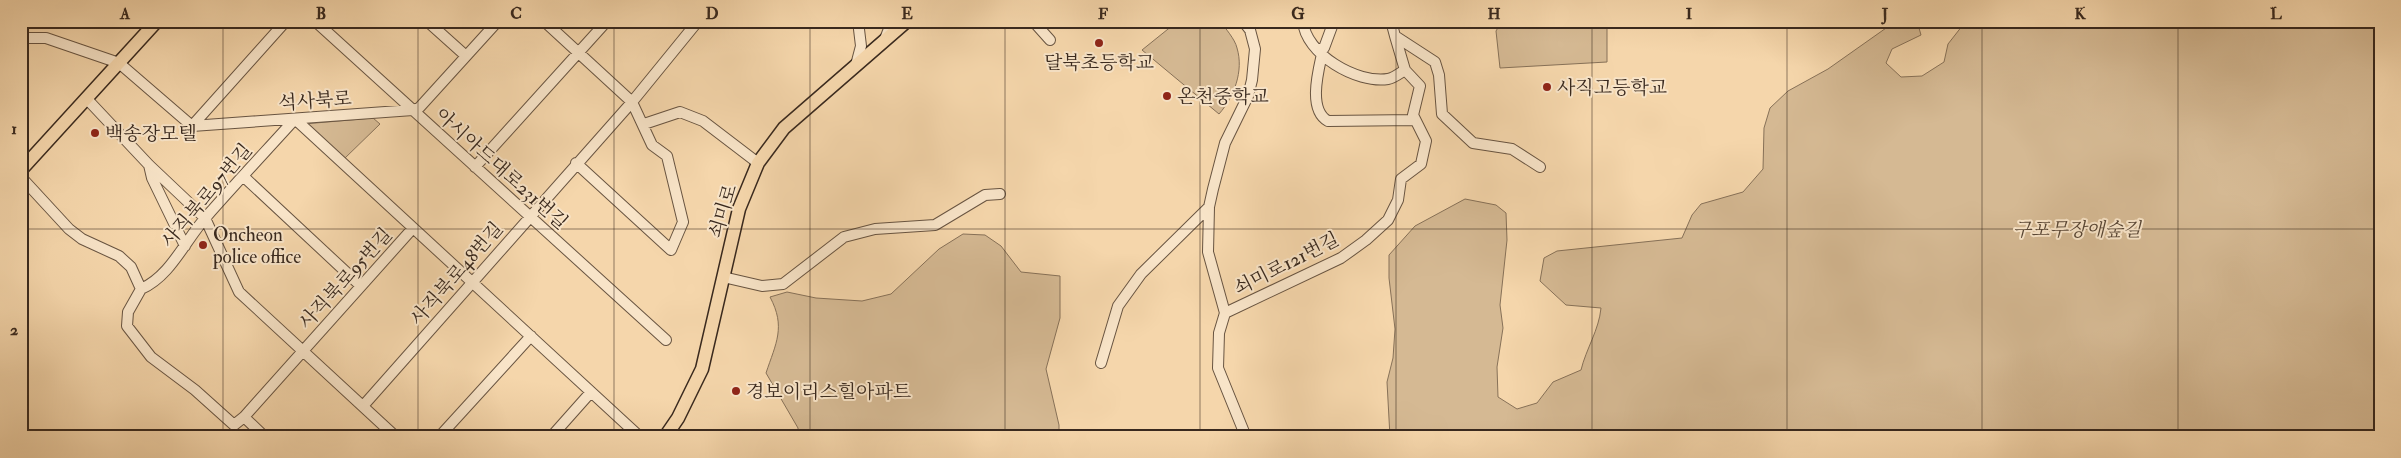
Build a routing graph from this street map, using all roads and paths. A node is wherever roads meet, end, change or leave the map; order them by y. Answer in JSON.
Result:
{"nodes":[{"id":1,"x":157,"y":21,"type":"edge"},
{"id":2,"x":286,"y":21,"type":"edge"},
{"id":3,"x":315,"y":21,"type":"edge"},
{"id":4,"x":427,"y":21,"type":"edge"},
{"id":5,"x":498,"y":21,"type":"edge"},
{"id":6,"x":544,"y":21,"type":"edge"},
{"id":7,"x":607,"y":21,"type":"edge"},
{"id":8,"x":698,"y":21,"type":"edge"},
{"id":9,"x":858,"y":21,"type":"edge"},
{"id":10,"x":892,"y":21,"type":"edge"},
{"id":11,"x":907,"y":21,"type":"edge"},
{"id":12,"x":1033,"y":21,"type":"edge"},
{"id":13,"x":1244,"y":21,"type":"edge"},
{"id":14,"x":1303,"y":21,"type":"edge"},
{"id":15,"x":1334,"y":21,"type":"edge"},
{"id":16,"x":1391,"y":21,"type":"edge"},
{"id":17,"x":1395,"y":36,"type":"junction"},
{"id":18,"x":21,"y":38,"type":"edge"},
{"id":19,"x":884,"y":40,"type":"junction"},
{"id":20,"x":1050,"y":40,"type":"dead end"},
{"id":21,"x":1320,"y":52,"type":"junction"},
{"id":22,"x":579,"y":53,"type":"junction"},
{"id":23,"x":466,"y":56,"type":"junction"},
{"id":24,"x":119,"y":63,"type":"junction"},
{"id":25,"x":856,"y":65,"type":"junction"},
{"id":26,"x":1406,"y":70,"type":"junction"},
{"id":27,"x":86,"y":98,"type":"junction"},
{"id":28,"x":632,"y":102,"type":"junction"},
{"id":29,"x":413,"y":110,"type":"junction"},
{"id":30,"x":295,"y":119,"type":"junction"},
{"id":31,"x":1415,"y":120,"type":"junction"},
{"id":32,"x":644,"y":124,"type":"junction"},
{"id":33,"x":192,"y":126,"type":"junction"},
{"id":34,"x":758,"y":163,"type":"junction"},
{"id":35,"x":576,"y":164,"type":"junction"},
{"id":36,"x":149,"y":165,"type":"junction"},
{"id":37,"x":475,"y":167,"type":"junction"},
{"id":38,"x":1540,"y":168,"type":"dead end"},
{"id":39,"x":21,"y":171,"type":"edge"},
{"id":40,"x":243,"y":176,"type":"junction"},
{"id":41,"x":1000,"y":194,"type":"dead end"},
{"id":42,"x":1209,"y":207,"type":"junction"},
{"id":43,"x":530,"y":216,"type":"junction"},
{"id":44,"x":205,"y":218,"type":"junction"},
{"id":45,"x":413,"y":228,"type":"junction"},
{"id":46,"x":185,"y":246,"type":"junction"},
{"id":47,"x":724,"y":277,"type":"junction"},
{"id":48,"x":472,"y":282,"type":"junction"},
{"id":49,"x":361,"y":286,"type":"junction"},
{"id":50,"x":141,"y":289,"type":"junction"},
{"id":51,"x":1225,"y":313,"type":"junction"},
{"id":52,"x":531,"y":336,"type":"junction"},
{"id":53,"x":666,"y":340,"type":"dead end"},
{"id":54,"x":303,"y":352,"type":"junction"},
{"id":55,"x":1101,"y":364,"type":"dead end"},
{"id":56,"x":591,"y":392,"type":"junction"},
{"id":57,"x":362,"y":406,"type":"junction"},
{"id":58,"x":244,"y":417,"type":"junction"},
{"id":59,"x":265,"y":437,"type":"edge"},
{"id":60,"x":396,"y":437,"type":"edge"},
{"id":61,"x":439,"y":437,"type":"edge"},
{"id":62,"x":551,"y":437,"type":"edge"},
{"id":63,"x":640,"y":437,"type":"edge"},
{"id":64,"x":665,"y":437,"type":"edge"},
{"id":65,"x":1246,"y":437,"type":"edge"}],
"edges":[{"from":1,"to":24,"type":"main road"},
{"from":2,"to":33,"type":"street"},
{"from":3,"to":29,"type":"street","name":"아시아드대로231번길"},
{"from":4,"to":23,"type":"street"},
{"from":5,"to":23,"type":"street"},
{"from":6,"to":22,"type":"street"},
{"from":7,"to":22,"type":"street"},
{"from":8,"to":28,"type":"street","name":"사직북로48번길"},
{"from":9,"to":25,"type":"street"},
{"from":10,"to":19,"type":"street","name":"쇠미로"},
{"from":11,"to":19,"type":"main road","name":"쇠미로"},
{"from":12,"to":20,"type":"street"},
{"from":13,"to":42,"type":"street"},
{"from":14,"to":21,"type":"street"},
{"from":15,"to":21,"type":"street"},
{"from":16,"to":17,"type":"street"},
{"from":17,"to":26,"type":"street"},
{"from":17,"to":38,"type":"street"},
{"from":18,"to":24,"type":"street"},
{"from":19,"to":25,"type":"main road","name":"쇠미로"},
{"from":21,"to":26,"type":"street"},
{"from":21,"to":31,"type":"street"},
{"from":22,"to":28,"type":"street"},
{"from":22,"to":37,"type":"street"},
{"from":23,"to":29,"type":"street"},
{"from":24,"to":27,"type":"main road"},
{"from":24,"to":33,"type":"street"},
{"from":25,"to":34,"type":"main road","name":"쇠미로"},
{"from":26,"to":31,"type":"street"},
{"from":27,"to":36,"type":"street"},
{"from":27,"to":39,"type":"main road"},
{"from":28,"to":32,"type":"street"},
{"from":28,"to":35,"type":"street","name":"사직북로48번길"},
{"from":29,"to":30,"type":"street","name":"석사북로"},
{"from":29,"to":37,"type":"street","name":"아시아드대로231번길"},
{"from":30,"to":33,"type":"street","name":"석사북로"},
{"from":30,"to":40,"type":"street","name":"사직북로97번길"},
{"from":30,"to":45,"type":"street","name":"사직북로95번길"},
{"from":31,"to":51,"type":"street","name":"쇠미로121번길"},
{"from":32,"to":34,"type":"street"},
{"from":32,"to":35,"type":"street"},
{"from":34,"to":47,"type":"main road","name":"쇠미로"},
{"from":35,"to":43,"type":"street","name":"사직북로48번길"},
{"from":36,"to":44,"type":"street"},
{"from":36,"to":46,"type":"street"},
{"from":37,"to":43,"type":"street","name":"아시아드대로231번길"},
{"from":39,"to":50,"type":"street"},
{"from":40,"to":44,"type":"street","name":"사직북로97번길"},
{"from":40,"to":49,"type":"street"},
{"from":41,"to":47,"type":"street"},
{"from":42,"to":51,"type":"street"},
{"from":42,"to":55,"type":"street"},
{"from":43,"to":48,"type":"street","name":"사직북로48번길"},
{"from":43,"to":53,"type":"street","name":"아시아드대로231번길"},
{"from":44,"to":46,"type":"street","name":"사직북로97번길"},
{"from":44,"to":54,"type":"street"},
{"from":45,"to":48,"type":"street","name":"사직북로95번길"},
{"from":45,"to":49,"type":"street","name":"사직북로95번길"},
{"from":46,"to":50,"type":"street","name":"사직북로97번길"},
{"from":47,"to":64,"type":"main road","name":"쇠미로"},
{"from":48,"to":52,"type":"street","name":"사직북로95번길"},
{"from":48,"to":57,"type":"street","name":"사직북로48번길"},
{"from":49,"to":54,"type":"street","name":"사직북로95번길"},
{"from":50,"to":58,"type":"street"},
{"from":51,"to":65,"type":"street"},
{"from":52,"to":56,"type":"street","name":"사직북로95번길"},
{"from":52,"to":61,"type":"street"},
{"from":54,"to":57,"type":"street"},
{"from":54,"to":58,"type":"street","name":"사직북로95번길"},
{"from":56,"to":62,"type":"street"},
{"from":56,"to":63,"type":"street","name":"사직북로95번길"},
{"from":57,"to":60,"type":"street"},
{"from":58,"to":59,"type":"street"}]}
